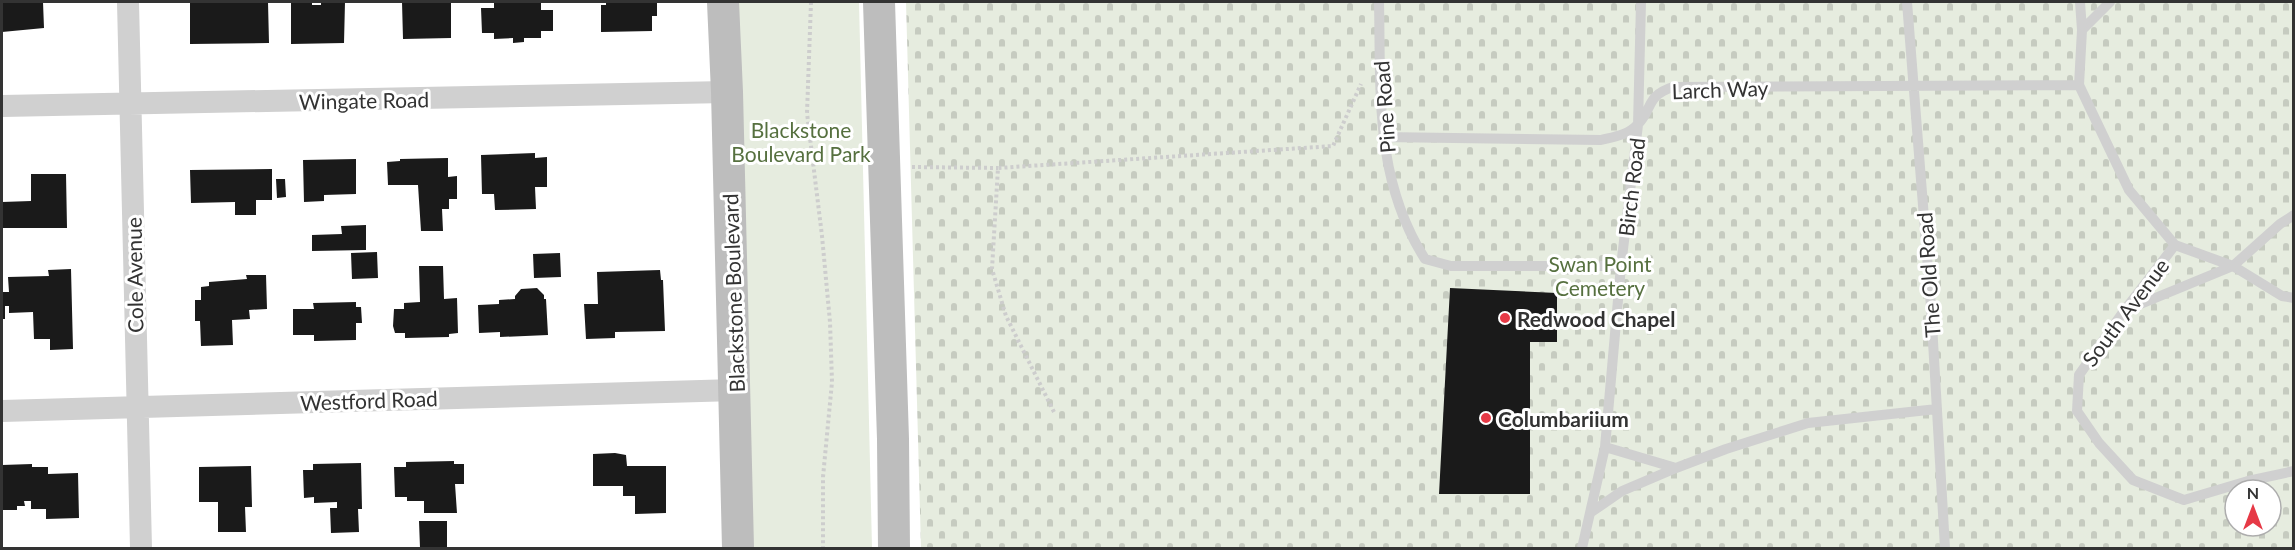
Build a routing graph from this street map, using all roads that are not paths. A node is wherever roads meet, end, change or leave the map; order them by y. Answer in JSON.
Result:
{"nodes":[{"id":1,"x":128,"y":2,"type":"edge"},
{"id":2,"x":723,"y":2,"type":"edge"},
{"id":3,"x":879,"y":2,"type":"edge"},
{"id":4,"x":1379,"y":2,"type":"edge"},
{"id":5,"x":1641,"y":2,"type":"edge"},
{"id":6,"x":1907,"y":2,"type":"edge"},
{"id":7,"x":2080,"y":2,"type":"edge"},
{"id":8,"x":2110,"y":2,"type":"edge"},
{"id":9,"x":2082,"y":30,"type":"junction"},
{"id":10,"x":1912,"y":85,"type":"junction"},
{"id":11,"x":2079,"y":85,"type":"junction"},
{"id":12,"x":727,"y":92,"type":"junction"},
{"id":13,"x":130,"y":103,"type":"junction"},
{"id":14,"x":2,"y":106,"type":"edge"},
{"id":15,"x":1638,"y":125,"type":"junction"},
{"id":16,"x":1382,"y":137,"type":"junction"},
{"id":17,"x":2294,"y":215,"type":"edge"},
{"id":18,"x":2175,"y":245,"type":"junction"},
{"id":19,"x":1621,"y":266,"type":"junction"},
{"id":20,"x":2233,"y":266,"type":"junction"},
{"id":21,"x":2294,"y":298,"type":"edge"},
{"id":22,"x":2124,"y":311,"type":"junction"},
{"id":23,"x":736,"y":390,"type":"junction"},
{"id":24,"x":138,"y":407,"type":"junction"},
{"id":25,"x":1937,"y":409,"type":"junction"},
{"id":26,"x":2,"y":411,"type":"edge"},
{"id":27,"x":1605,"y":447,"type":"junction"},
{"id":28,"x":1676,"y":468,"type":"junction"},
{"id":29,"x":2294,"y":471,"type":"edge"},
{"id":30,"x":1590,"y":513,"type":"junction"},
{"id":31,"x":141,"y":549,"type":"edge"},
{"id":32,"x":738,"y":549,"type":"edge"},
{"id":33,"x":894,"y":549,"type":"edge"},
{"id":34,"x":1582,"y":549,"type":"edge"},
{"id":35,"x":1945,"y":549,"type":"edge"}],
"edges":[{"from":1,"to":13,"type":"street","name":"Cole Avenue"},
{"from":2,"to":12,"type":"main road","name":"Blackstone Boulevard"},
{"from":3,"to":33,"type":"main road"},
{"from":4,"to":16,"type":"lane","name":"Pine Road"},
{"from":5,"to":15,"type":"lane","name":"Birch Road"},
{"from":6,"to":10,"type":"lane","name":"The Old Road"},
{"from":7,"to":9,"type":"lane"},
{"from":8,"to":9,"type":"lane"},
{"from":9,"to":11,"type":"lane"},
{"from":10,"to":11,"type":"lane","name":"Larch Way"},
{"from":10,"to":15,"type":"lane","name":"Larch Way"},
{"from":10,"to":25,"type":"lane","name":"The Old Road"},
{"from":11,"to":18,"type":"lane"},
{"from":12,"to":13,"type":"street","name":"Wingate Road"},
{"from":12,"to":23,"type":"main road","name":"Blackstone Boulevard"},
{"from":13,"to":14,"type":"street","name":"Wingate Road"},
{"from":13,"to":24,"type":"street","name":"Cole Avenue"},
{"from":15,"to":16,"type":"lane"},
{"from":15,"to":19,"type":"lane","name":"Birch Road"},
{"from":16,"to":19,"type":"lane","name":"Pine Road"},
{"from":17,"to":20,"type":"lane"},
{"from":18,"to":20,"type":"lane"},
{"from":18,"to":22,"type":"lane","name":"South Avenue"},
{"from":19,"to":27,"type":"lane","name":"Birch Road"},
{"from":20,"to":21,"type":"lane"},
{"from":20,"to":22,"type":"lane"},
{"from":22,"to":29,"type":"lane","name":"South Avenue"},
{"from":23,"to":24,"type":"street","name":"Westford Road"},
{"from":23,"to":32,"type":"main road","name":"Blackstone Boulevard"},
{"from":24,"to":26,"type":"street","name":"Westford Road"},
{"from":24,"to":31,"type":"street","name":"Cole Avenue"},
{"from":25,"to":28,"type":"lane"},
{"from":25,"to":35,"type":"lane","name":"The Old Road"},
{"from":27,"to":28,"type":"lane"},
{"from":27,"to":30,"type":"lane","name":"Birch Road"},
{"from":28,"to":30,"type":"lane"},
{"from":30,"to":34,"type":"lane","name":"Birch Road"}]}
